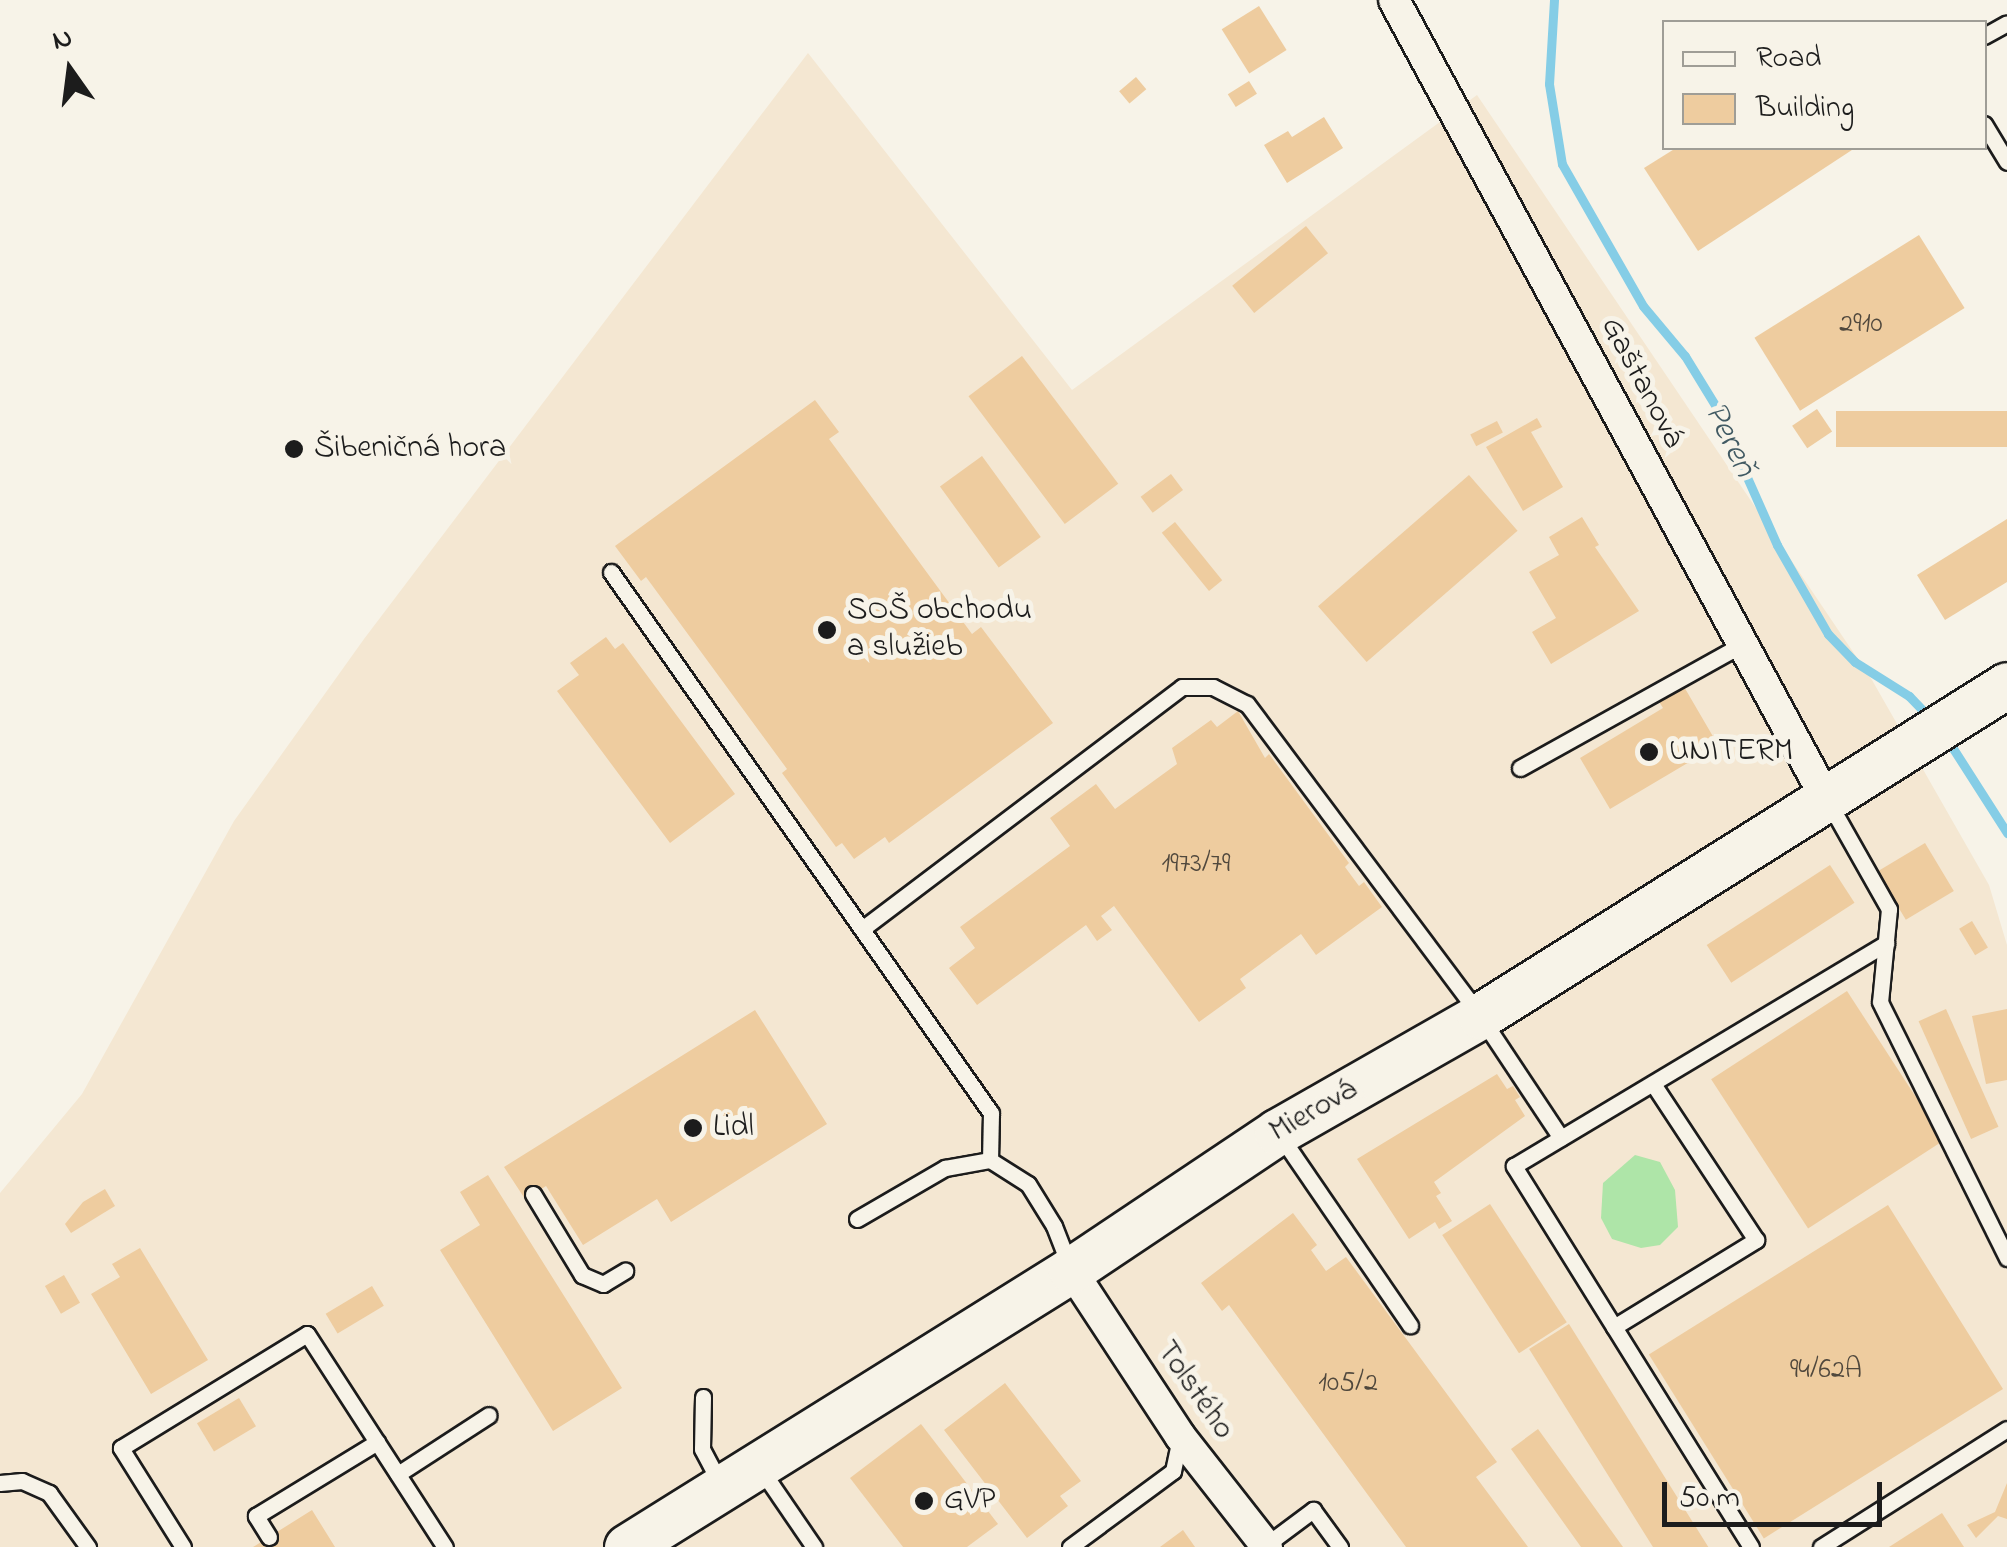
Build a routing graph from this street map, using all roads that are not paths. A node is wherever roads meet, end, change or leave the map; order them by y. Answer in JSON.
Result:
{"nodes":[{"id":1,"x":1394,"y":0,"type":"edge"},
{"id":2,"x":1987,"y":129,"type":"edge"},
{"id":3,"x":2007,"y":162,"type":"edge"},
{"id":4,"x":611,"y":572,"type":"dead end"},
{"id":5,"x":1742,"y":644,"type":"junction"},
{"id":6,"x":2007,"y":685,"type":"edge"},
{"id":7,"x":1520,"y":768,"type":"dead end"},
{"id":8,"x":1827,"y":800,"type":"junction"},
{"id":9,"x":862,"y":929,"type":"junction"},
{"id":10,"x":1886,"y":943,"type":"junction"},
{"id":11,"x":1480,"y":1016,"type":"junction"},
{"id":12,"x":1653,"y":1084,"type":"junction"},
{"id":13,"x":1278,"y":1132,"type":"junction"},
{"id":14,"x":1562,"y":1138,"type":"junction"},
{"id":15,"x":990,"y":1160,"type":"junction"},
{"id":16,"x":533,"y":1194,"type":"dead end"},
{"id":17,"x":857,"y":1219,"type":"dead end"},
{"id":18,"x":2007,"y":1258,"type":"edge"},
{"id":19,"x":1071,"y":1270,"type":"junction"},
{"id":20,"x":626,"y":1271,"type":"dead end"},
{"id":21,"x":1410,"y":1325,"type":"dead end"},
{"id":22,"x":1614,"y":1327,"type":"junction"},
{"id":23,"x":703,"y":1397,"type":"dead end"},
{"id":24,"x":489,"y":1415,"type":"dead end"},
{"id":25,"x":2007,"y":1430,"type":"edge"},
{"id":26,"x":1180,"y":1436,"type":"junction"},
{"id":27,"x":377,"y":1442,"type":"junction"},
{"id":28,"x":398,"y":1474,"type":"junction"},
{"id":29,"x":741,"y":1477,"type":"junction"},
{"id":30,"x":0,"y":1484,"type":"edge"},
{"id":31,"x":269,"y":1536,"type":"dead end"},
{"id":32,"x":1267,"y":1546,"type":"edge"},
{"id":33,"x":88,"y":1547,"type":"edge"},
{"id":34,"x":183,"y":1547,"type":"edge"},
{"id":35,"x":445,"y":1547,"type":"edge"},
{"id":36,"x":627,"y":1547,"type":"edge"},
{"id":37,"x":814,"y":1547,"type":"edge"},
{"id":38,"x":1070,"y":1547,"type":"edge"},
{"id":39,"x":1340,"y":1547,"type":"edge"},
{"id":40,"x":1751,"y":1547,"type":"edge"},
{"id":41,"x":1820,"y":1547,"type":"edge"}],
"edges":[{"from":1,"to":5,"type":"street","name":"Gaštanová"},
{"from":2,"to":3,"type":"lane"},
{"from":4,"to":9,"type":"lane"},
{"from":5,"to":7,"type":"lane"},
{"from":5,"to":8,"type":"street","name":"Gaštanová"},
{"from":6,"to":8,"type":"main road","name":"Mierová"},
{"from":8,"to":10,"type":"lane"},
{"from":8,"to":11,"type":"main road","name":"Mierová"},
{"from":9,"to":11,"type":"lane"},
{"from":9,"to":15,"type":"lane"},
{"from":10,"to":12,"type":"lane"},
{"from":10,"to":18,"type":"lane"},
{"from":11,"to":13,"type":"main road","name":"Mierová"},
{"from":11,"to":14,"type":"lane"},
{"from":12,"to":14,"type":"lane"},
{"from":12,"to":22,"type":"lane"},
{"from":13,"to":19,"type":"main road","name":"Mierová"},
{"from":13,"to":21,"type":"lane"},
{"from":14,"to":22,"type":"lane"},
{"from":15,"to":17,"type":"lane"},
{"from":15,"to":19,"type":"lane"},
{"from":16,"to":20,"type":"lane"},
{"from":19,"to":26,"type":"street","name":"Tolstého"},
{"from":19,"to":29,"type":"main road","name":"Mierová"},
{"from":22,"to":40,"type":"lane"},
{"from":23,"to":29,"type":"lane"},
{"from":24,"to":28,"type":"lane"},
{"from":25,"to":41,"type":"lane"},
{"from":26,"to":32,"type":"street","name":"Tolstého"},
{"from":26,"to":38,"type":"lane"},
{"from":27,"to":28,"type":"lane"},
{"from":27,"to":31,"type":"lane"},
{"from":27,"to":34,"type":"lane"},
{"from":28,"to":35,"type":"lane"},
{"from":29,"to":36,"type":"main road","name":"Mierová"},
{"from":29,"to":37,"type":"lane"},
{"from":30,"to":33,"type":"lane"},
{"from":32,"to":39,"type":"lane"}]}
